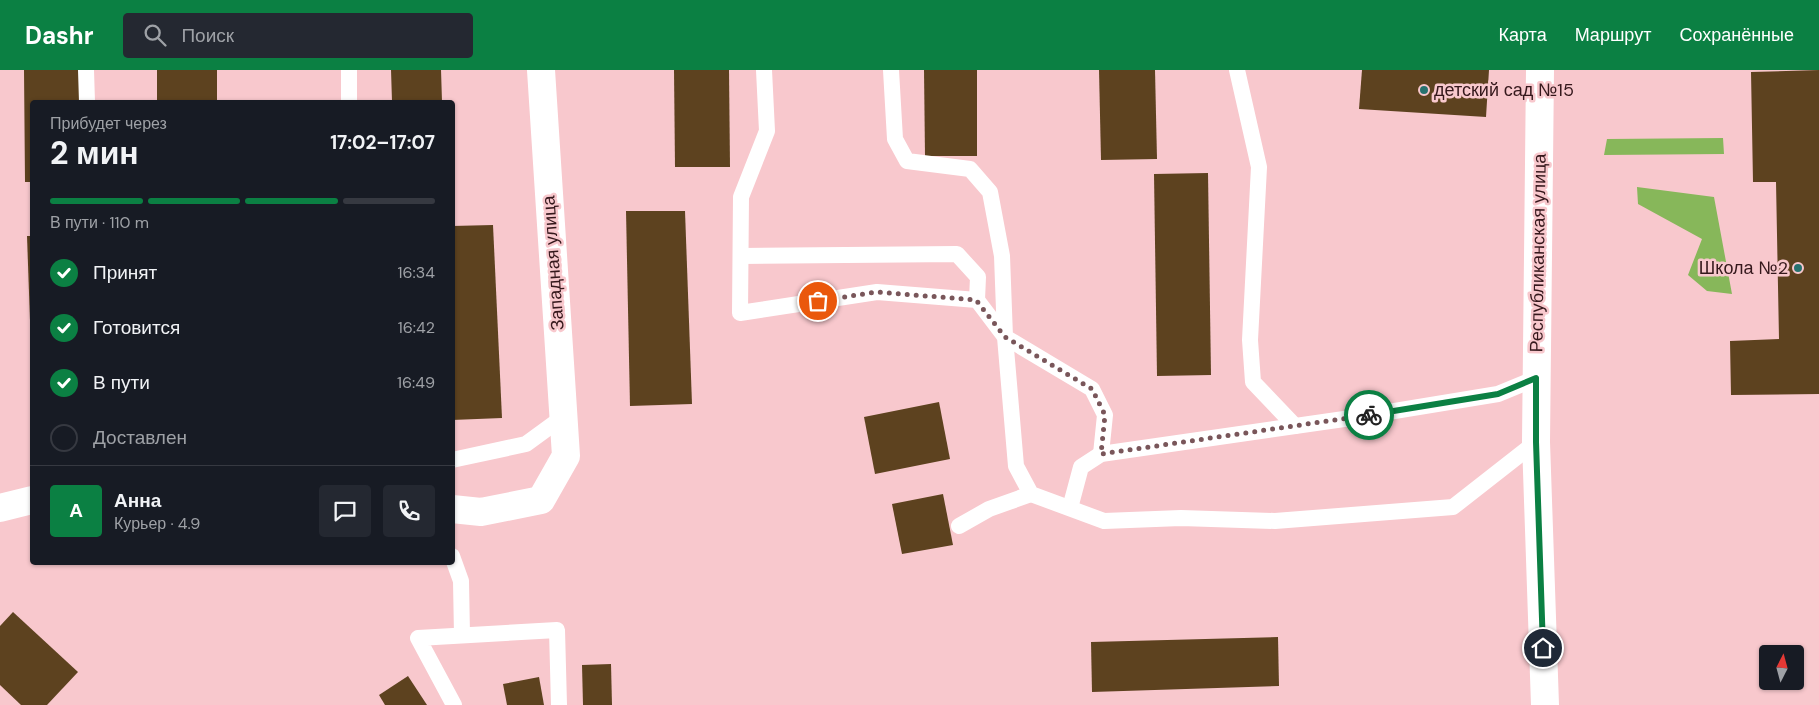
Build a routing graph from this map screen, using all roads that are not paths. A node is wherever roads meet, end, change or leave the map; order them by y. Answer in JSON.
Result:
{"nodes":[{"id":1,"x":86,"y":70,"type":"edge"},
{"id":2,"x":349,"y":70,"type":"edge"},
{"id":3,"x":541,"y":70,"type":"edge"},
{"id":4,"x":764,"y":70,"type":"edge"},
{"id":5,"x":891,"y":70,"type":"edge"},
{"id":6,"x":1237,"y":70,"type":"edge"},
{"id":7,"x":1540,"y":70,"type":"edge"},
{"id":8,"x":88,"y":100,"type":"edge"},
{"id":9,"x":349,"y":100,"type":"edge"},
{"id":10,"x":740,"y":256,"type":"junction"},
{"id":11,"x":976,"y":300,"type":"junction"},
{"id":12,"x":1005,"y":337,"type":"junction"},
{"id":13,"x":1536,"y":378,"type":"junction"},
{"id":14,"x":563,"y":418,"type":"junction"},
{"id":15,"x":1295,"y":426,"type":"junction"},
{"id":16,"x":1536,"y":442,"type":"junction"},
{"id":17,"x":1101,"y":454,"type":"junction"},
{"id":18,"x":455,"y":459,"type":"edge"},
{"id":19,"x":1031,"y":494,"type":"junction"},
{"id":20,"x":30,"y":500,"type":"edge"},
{"id":21,"x":0,"y":508,"type":"edge"},
{"id":22,"x":1070,"y":508,"type":"junction"},
{"id":23,"x":455,"y":510,"type":"edge"},
{"id":24,"x":959,"y":526,"type":"dead end"},
{"id":25,"x":455,"y":564,"type":"edge"},
{"id":26,"x":462,"y":635,"type":"junction"},
{"id":27,"x":454,"y":705,"type":"edge"},
{"id":28,"x":559,"y":705,"type":"edge"},
{"id":29,"x":1546,"y":705,"type":"edge"}],
"edges":[{"from":1,"to":8,"type":"lane"},
{"from":2,"to":9,"type":"lane"},
{"from":3,"to":14,"type":"street","name":"Западная улица"},
{"from":4,"to":10,"type":"lane"},
{"from":5,"to":12,"type":"lane"},
{"from":6,"to":15,"type":"lane"},
{"from":7,"to":13,"type":"street","name":"Республиканская улица"},
{"from":10,"to":11,"type":"lane"},
{"from":10,"to":11,"type":"lane"},
{"from":11,"to":12,"type":"lane"},
{"from":12,"to":17,"type":"lane"},
{"from":12,"to":19,"type":"lane"},
{"from":13,"to":15,"type":"lane"},
{"from":13,"to":16,"type":"street","name":"Республиканская улица"},
{"from":14,"to":18,"type":"lane"},
{"from":14,"to":23,"type":"street","name":"Западная улица"},
{"from":15,"to":17,"type":"lane"},
{"from":16,"to":22,"type":"lane"},
{"from":16,"to":29,"type":"street","name":"Республиканская улица"},
{"from":17,"to":22,"type":"lane"},
{"from":19,"to":22,"type":"lane"},
{"from":19,"to":24,"type":"lane"},
{"from":20,"to":21,"type":"street"},
{"from":25,"to":26,"type":"lane"},
{"from":26,"to":27,"type":"lane"},
{"from":26,"to":28,"type":"lane"}]}
